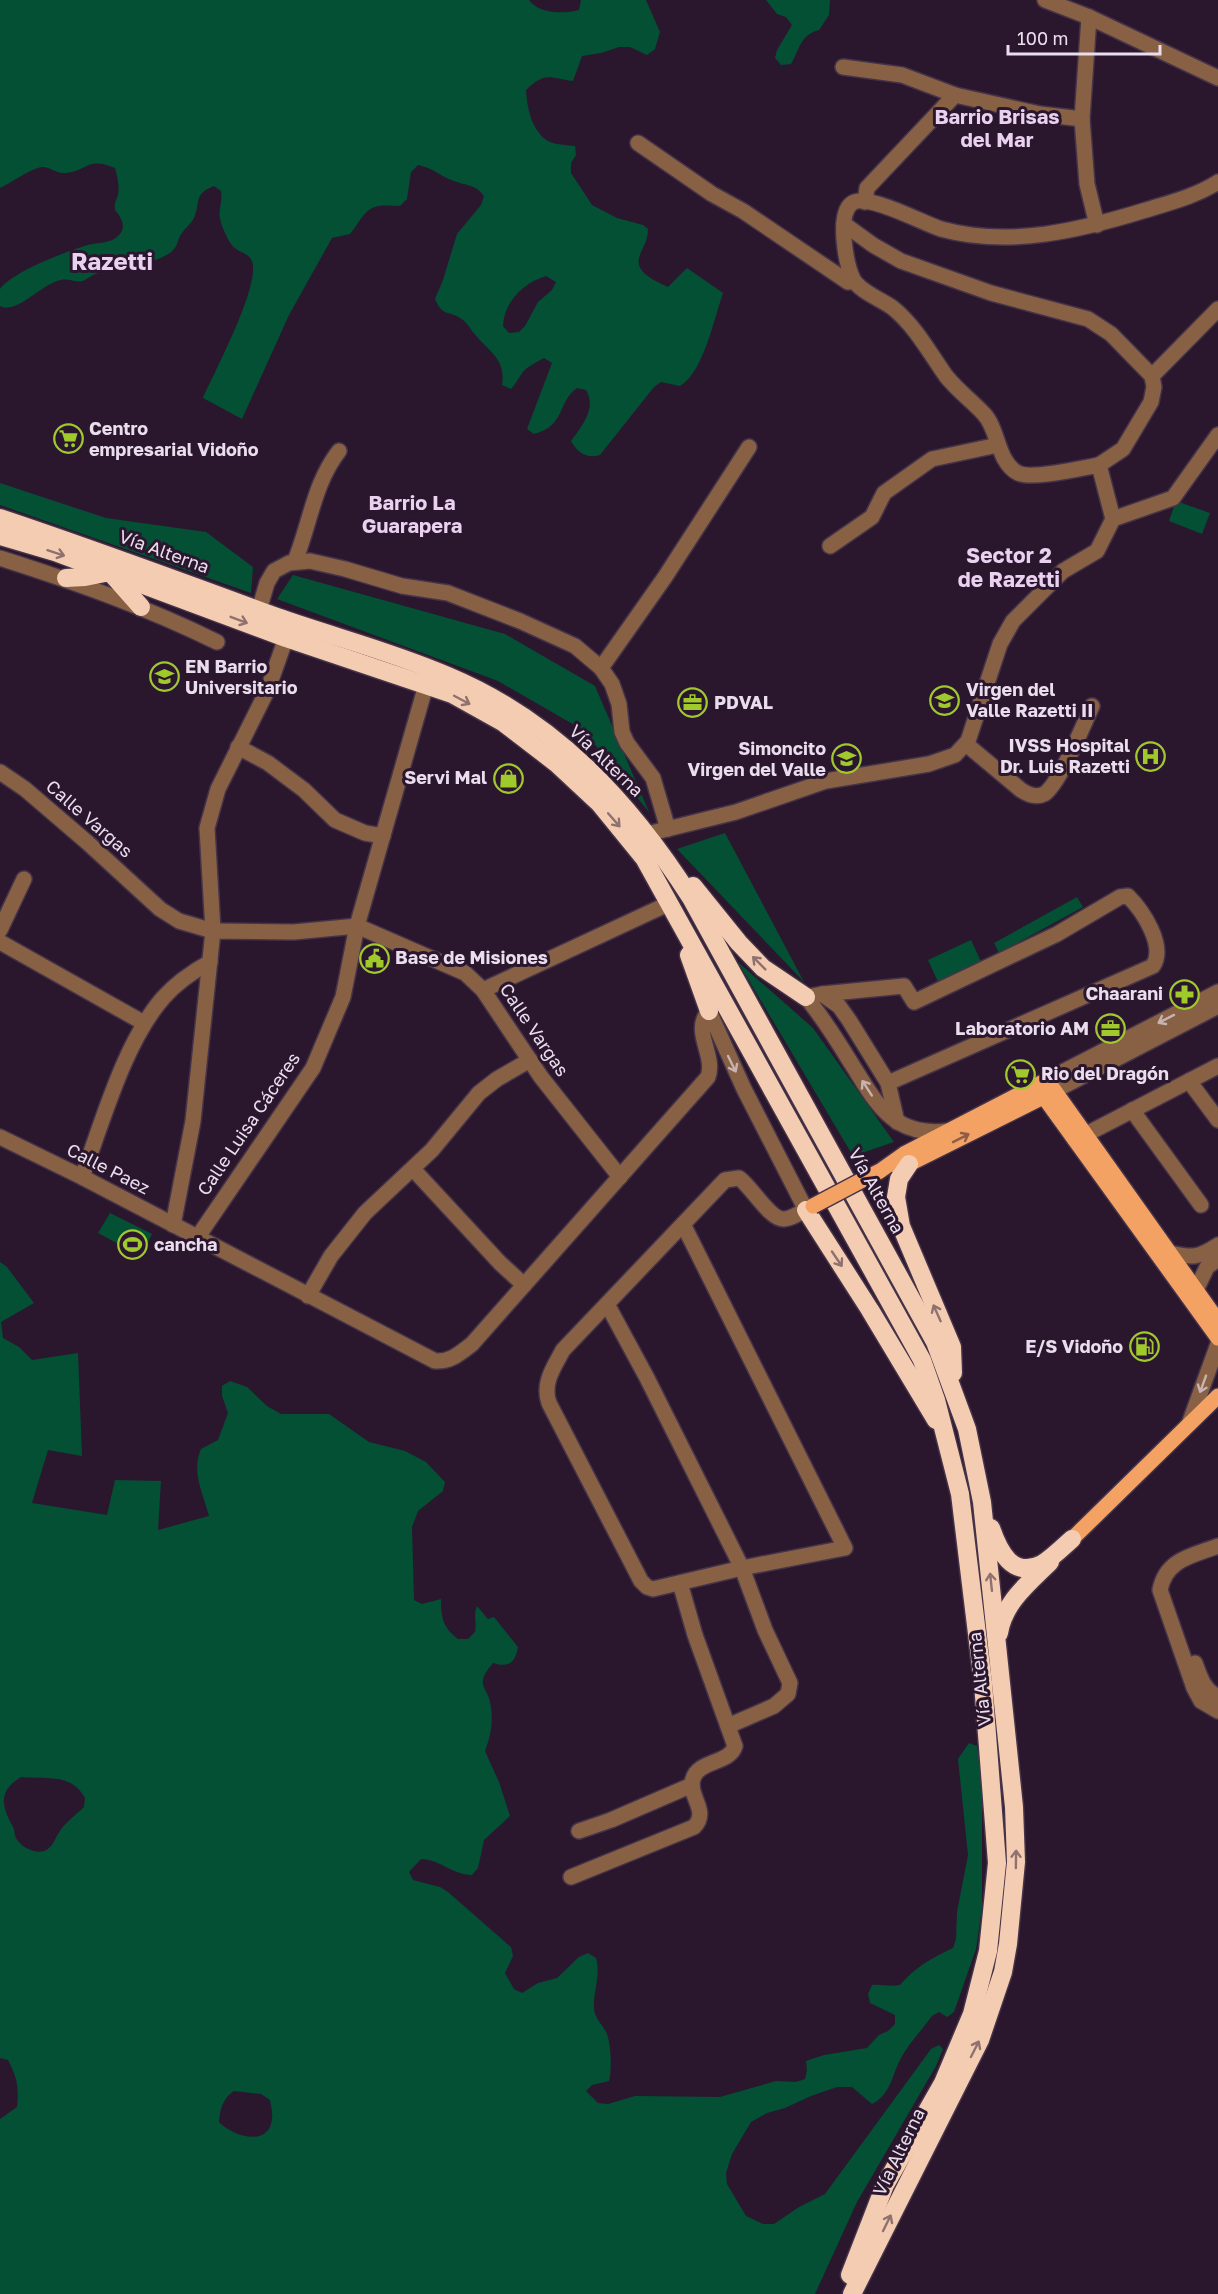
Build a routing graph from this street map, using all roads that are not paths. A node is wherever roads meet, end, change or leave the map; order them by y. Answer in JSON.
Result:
{"nodes":[{"id":1,"x":1044,"y":0,"type":"edge"},
{"id":2,"x":1089,"y":17,"type":"junction"},
{"id":3,"x":843,"y":67,"type":"dead end"},
{"id":4,"x":1218,"y":78,"type":"edge"},
{"id":5,"x":955,"y":95,"type":"junction"},
{"id":6,"x":1082,"y":119,"type":"junction"},
{"id":7,"x":638,"y":142,"type":"dead end"},
{"id":8,"x":1218,"y":182,"type":"edge"},
{"id":9,"x":865,"y":202,"type":"junction"},
{"id":10,"x":844,"y":225,"type":"junction"},
{"id":11,"x":1097,"y":225,"type":"junction"},
{"id":12,"x":854,"y":281,"type":"junction"},
{"id":13,"x":1218,"y":309,"type":"edge"},
{"id":14,"x":1152,"y":376,"type":"junction"},
{"id":15,"x":1218,"y":435,"type":"edge"},
{"id":16,"x":998,"y":445,"type":"junction"},
{"id":17,"x":748,"y":447,"type":"dead end"},
{"id":18,"x":339,"y":451,"type":"dead end"},
{"id":19,"x":1099,"y":465,"type":"junction"},
{"id":20,"x":0,"y":518,"type":"edge"},
{"id":21,"x":1113,"y":519,"type":"junction"},
{"id":22,"x":0,"y":536,"type":"edge"},
{"id":23,"x":830,"y":546,"type":"dead end"},
{"id":24,"x":0,"y":558,"type":"edge"},
{"id":25,"x":295,"y":561,"type":"junction"},
{"id":26,"x":110,"y":572,"type":"junction"},
{"id":27,"x":66,"y":578,"type":"junction"},
{"id":28,"x":141,"y":607,"type":"junction"},
{"id":29,"x":259,"y":610,"type":"junction"},
{"id":30,"x":286,"y":638,"type":"junction"},
{"id":31,"x":217,"y":642,"type":"dead end"},
{"id":32,"x":601,"y":668,"type":"junction"},
{"id":33,"x":426,"y":685,"type":"junction"},
{"id":34,"x":1092,"y":706,"type":"dead end"},
{"id":35,"x":966,"y":744,"type":"junction"},
{"id":36,"x":238,"y":747,"type":"junction"},
{"id":37,"x":0,"y":771,"type":"edge"},
{"id":38,"x":668,"y":829,"type":"junction"},
{"id":39,"x":383,"y":836,"type":"junction"},
{"id":40,"x":651,"y":838,"type":"junction"},
{"id":41,"x":24,"y":879,"type":"dead end"},
{"id":42,"x":670,"y":903,"type":"junction"},
{"id":43,"x":357,"y":926,"type":"junction"},
{"id":44,"x":0,"y":930,"type":"edge"},
{"id":45,"x":213,"y":931,"type":"junction"},
{"id":46,"x":0,"y":942,"type":"edge"},
{"id":47,"x":210,"y":962,"type":"junction"},
{"id":48,"x":483,"y":990,"type":"junction"},
{"id":49,"x":1218,"y":992,"type":"edge"},
{"id":50,"x":814,"y":996,"type":"junction"},
{"id":51,"x":1218,"y":1006,"type":"edge"},
{"id":52,"x":709,"y":1011,"type":"junction"},
{"id":53,"x":144,"y":1023,"type":"junction"},
{"id":54,"x":530,"y":1060,"type":"junction"},
{"id":55,"x":1218,"y":1066,"type":"edge"},
{"id":56,"x":1189,"y":1081,"type":"junction"},
{"id":57,"x":888,"y":1083,"type":"junction"},
{"id":58,"x":1045,"y":1089,"type":"junction"},
{"id":59,"x":1132,"y":1110,"type":"junction"},
{"id":60,"x":1218,"y":1120,"type":"edge"},
{"id":61,"x":897,"y":1122,"type":"junction"},
{"id":62,"x":950,"y":1130,"type":"junction"},
{"id":63,"x":0,"y":1137,"type":"edge"},
{"id":64,"x":1080,"y":1137,"type":"junction"},
{"id":65,"x":909,"y":1164,"type":"junction"},
{"id":66,"x":413,"y":1169,"type":"junction"},
{"id":67,"x":874,"y":1174,"type":"junction"},
{"id":68,"x":82,"y":1177,"type":"junction"},
{"id":69,"x":620,"y":1177,"type":"junction"},
{"id":70,"x":1201,"y":1205,"type":"dead end"},
{"id":71,"x":810,"y":1208,"type":"junction"},
{"id":72,"x":683,"y":1224,"type":"junction"},
{"id":73,"x":173,"y":1225,"type":"junction"},
{"id":74,"x":196,"y":1238,"type":"junction"},
{"id":75,"x":1218,"y":1245,"type":"edge"},
{"id":76,"x":1170,"y":1253,"type":"junction"},
{"id":77,"x":1209,"y":1261,"type":"edge"},
{"id":78,"x":1184,"y":1281,"type":"junction"},
{"id":79,"x":524,"y":1285,"type":"junction"},
{"id":80,"x":308,"y":1296,"type":"junction"},
{"id":81,"x":607,"y":1304,"type":"junction"},
{"id":82,"x":1218,"y":1321,"type":"edge"},
{"id":83,"x":1218,"y":1338,"type":"edge"},
{"id":84,"x":1218,"y":1344,"type":"edge"},
{"id":85,"x":954,"y":1390,"type":"junction"},
{"id":86,"x":1218,"y":1396,"type":"edge"},
{"id":87,"x":1189,"y":1424,"type":"junction"},
{"id":88,"x":947,"y":1441,"type":"junction"},
{"id":89,"x":982,"y":1502,"type":"junction"},
{"id":90,"x":1072,"y":1539,"type":"junction"},
{"id":91,"x":1218,"y":1546,"type":"edge"},
{"id":92,"x":1218,"y":1557,"type":"edge"},
{"id":93,"x":742,"y":1568,"type":"junction"},
{"id":94,"x":680,"y":1583,"type":"junction"},
{"id":95,"x":997,"y":1646,"type":"junction"},
{"id":96,"x":1218,"y":1697,"type":"edge"},
{"id":97,"x":1218,"y":1711,"type":"edge"},
{"id":98,"x":728,"y":1726,"type":"junction"},
{"id":99,"x":692,"y":1785,"type":"junction"},
{"id":100,"x":579,"y":1831,"type":"dead end"},
{"id":101,"x":571,"y":1877,"type":"dead end"},
{"id":102,"x":843,"y":2294,"type":"edge"},
{"id":103,"x":852,"y":2294,"type":"edge"}],
"edges":[{"from":1,"to":2,"type":"street"},
{"from":2,"to":4,"type":"street"},
{"from":2,"to":6,"type":"street"},
{"from":3,"to":5,"type":"street"},
{"from":5,"to":6,"type":"street"},
{"from":5,"to":9,"type":"street"},
{"from":6,"to":11,"type":"street"},
{"from":7,"to":12,"type":"street"},
{"from":8,"to":11,"type":"street"},
{"from":9,"to":10,"type":"street"},
{"from":9,"to":11,"type":"street"},
{"from":10,"to":12,"type":"street"},
{"from":10,"to":14,"type":"street"},
{"from":12,"to":16,"type":"street"},
{"from":13,"to":14,"type":"street"},
{"from":14,"to":19,"type":"street"},
{"from":15,"to":21,"type":"street"},
{"from":16,"to":19,"type":"street"},
{"from":16,"to":23,"type":"street"},
{"from":17,"to":32,"type":"street"},
{"from":18,"to":25,"type":"street"},
{"from":19,"to":21,"type":"street"},
{"from":20,"to":29,"type":"highway","name":"Vía Alterna"},
{"from":21,"to":35,"type":"street"},
{"from":22,"to":26,"type":"highway","name":"Vía Alterna","one_way":true},
{"from":24,"to":27,"type":"street"},
{"from":25,"to":29,"type":"street"},
{"from":25,"to":32,"type":"street"},
{"from":26,"to":27,"type":"highway"},
{"from":26,"to":28,"type":"highway"},
{"from":26,"to":30,"type":"highway","name":"Vía Alterna","one_way":true},
{"from":27,"to":28,"type":"street"},
{"from":28,"to":31,"type":"street"},
{"from":29,"to":40,"type":"highway","name":"Vía Alterna"},
{"from":30,"to":33,"type":"highway","name":"Vía Alterna"},
{"from":30,"to":36,"type":"street"},
{"from":32,"to":38,"type":"street"},
{"from":33,"to":39,"type":"street","name":"Calle Luisa Cáceres"},
{"from":33,"to":42,"type":"highway","name":"Vía Alterna","one_way":true},
{"from":34,"to":35,"type":"street"},
{"from":35,"to":38,"type":"street"},
{"from":36,"to":39,"type":"street"},
{"from":36,"to":45,"type":"street"},
{"from":37,"to":45,"type":"street","name":"Calle Vargas"},
{"from":38,"to":40,"type":"street"},
{"from":39,"to":43,"type":"street","name":"Calle Luisa Cáceres"},
{"from":50,"to":40,"type":"highway","one_way":true},
{"from":40,"to":85,"type":"highway","name":"Vía Alterna"},
{"from":41,"to":44,"type":"street"},
{"from":42,"to":48,"type":"street"},
{"from":42,"to":52,"type":"highway"},
{"from":42,"to":88,"type":"highway","name":"Vía Alterna"},
{"from":43,"to":45,"type":"street","name":"Calle Vargas"},
{"from":43,"to":48,"type":"street","name":"Calle Vargas"},
{"from":43,"to":74,"type":"street","name":"Calle Luisa Cáceres"},
{"from":45,"to":47,"type":"street"},
{"from":46,"to":53,"type":"street"},
{"from":47,"to":53,"type":"street"},
{"from":47,"to":73,"type":"street"},
{"from":48,"to":54,"type":"street","name":"Calle Vargas"},
{"from":49,"to":58,"type":"street","one_way":true},
{"from":50,"to":57,"type":"street"},
{"from":50,"to":57,"type":"street"},
{"from":61,"to":50,"type":"street","one_way":true},
{"from":51,"to":58,"type":"street"},
{"from":52,"to":69,"type":"street"},
{"from":52,"to":71,"type":"street","one_way":true},
{"from":53,"to":68,"type":"street"},
{"from":54,"to":66,"type":"street"},
{"from":54,"to":69,"type":"street","name":"Calle Vargas"},
{"from":55,"to":56,"type":"street"},
{"from":56,"to":59,"type":"street"},
{"from":56,"to":60,"type":"street"},
{"from":57,"to":61,"type":"street"},
{"from":58,"to":62,"type":"main road"},
{"from":58,"to":64,"type":"main road"},
{"from":65,"to":58,"type":"main road","one_way":true},
{"from":59,"to":64,"type":"street"},
{"from":59,"to":70,"type":"street"},
{"from":61,"to":62,"type":"street"},
{"from":62,"to":67,"type":"main road"},
{"from":63,"to":68,"type":"street","name":"Calle Paez"},
{"from":64,"to":76,"type":"main road"},
{"from":64,"to":78,"type":"main road"},
{"from":65,"to":67,"type":"main road"},
{"from":85,"to":65,"type":"highway","one_way":true},
{"from":66,"to":79,"type":"street"},
{"from":66,"to":80,"type":"street"},
{"from":67,"to":71,"type":"main road","bridge":true},
{"from":68,"to":73,"type":"street","name":"Calle Paez"},
{"from":69,"to":79,"type":"street"},
{"from":71,"to":72,"type":"street"},
{"from":71,"to":88,"type":"highway","one_way":true},
{"from":72,"to":81,"type":"street"},
{"from":72,"to":93,"type":"street"},
{"from":73,"to":74,"type":"street","name":"Calle Paez"},
{"from":74,"to":80,"type":"street","name":"Calle Paez"},
{"from":75,"to":77,"type":"street"},
{"from":76,"to":77,"type":"street"},
{"from":76,"to":78,"type":"main road"},
{"from":77,"to":78,"type":"street"},
{"from":77,"to":78,"type":"street"},
{"from":78,"to":82,"type":"main road"},
{"from":78,"to":83,"type":"main road"},
{"from":79,"to":80,"type":"street","name":"Calle Paez"},
{"from":81,"to":93,"type":"street"},
{"from":81,"to":94,"type":"street"},
{"from":84,"to":87,"type":"street","one_way":true},
{"from":85,"to":89,"type":"highway","name":"Vía Alterna"},
{"from":86,"to":87,"type":"main road"},
{"from":87,"to":90,"type":"main road"},
{"from":88,"to":102,"type":"highway","name":"Vía Alterna"},
{"from":89,"to":90,"type":"highway"},
{"from":95,"to":89,"type":"highway","name":"Vía Alterna","one_way":true},
{"from":90,"to":95,"type":"highway"},
{"from":91,"to":97,"type":"street"},
{"from":92,"to":96,"type":"street"},
{"from":93,"to":94,"type":"street"},
{"from":93,"to":98,"type":"street"},
{"from":94,"to":98,"type":"street"},
{"from":103,"to":95,"type":"highway","name":"Vía Alterna","one_way":true},
{"from":98,"to":99,"type":"street"},
{"from":99,"to":100,"type":"street"},
{"from":99,"to":101,"type":"street"}]}
